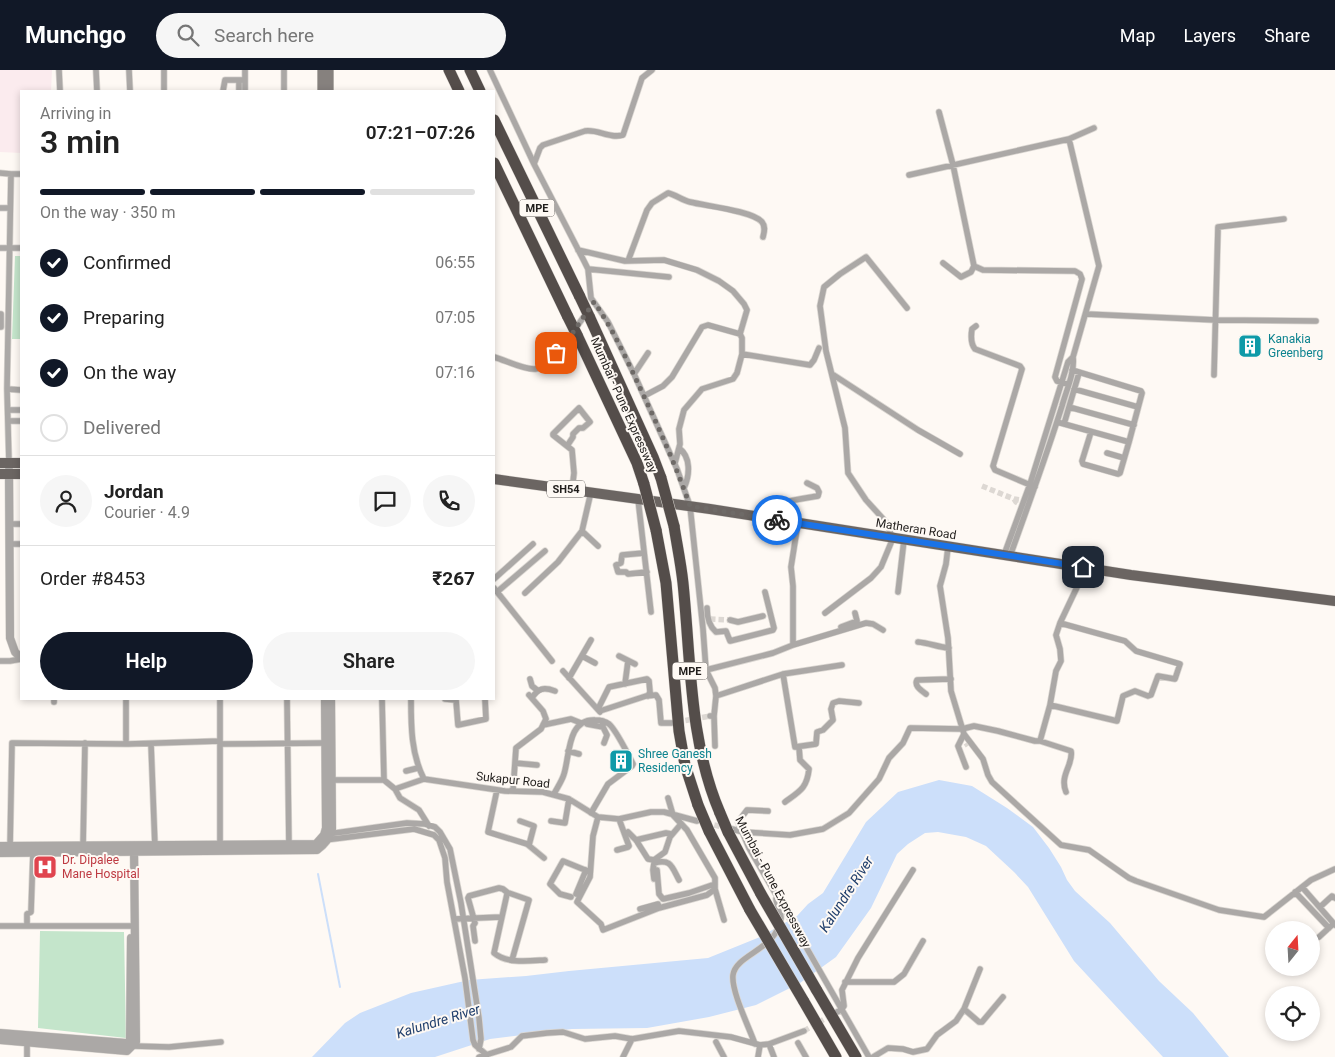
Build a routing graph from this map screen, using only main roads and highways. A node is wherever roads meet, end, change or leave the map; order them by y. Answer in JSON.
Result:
{"nodes":[{"id":1,"x":322,"y":70,"type":"edge"},
{"id":2,"x":329,"y":70,"type":"edge"},
{"id":3,"x":449,"y":70,"type":"edge"},
{"id":4,"x":470,"y":70,"type":"edge"},
{"id":5,"x":322,"y":90,"type":"edge"},
{"id":6,"x":329,"y":90,"type":"edge"},
{"id":7,"x":459,"y":90,"type":"edge"},
{"id":8,"x":480,"y":90,"type":"edge"},
{"id":9,"x":495,"y":122,"type":"edge"},
{"id":10,"x":495,"y":165,"type":"edge"},
{"id":11,"x":4,"y":463,"type":"edge"},
{"id":12,"x":20,"y":463,"type":"edge"},
{"id":13,"x":4,"y":474,"type":"edge"},
{"id":14,"x":20,"y":474,"type":"edge"},
{"id":15,"x":495,"y":479,"type":"edge"},
{"id":16,"x":1335,"y":601,"type":"edge"},
{"id":17,"x":836,"y":1057,"type":"edge"},
{"id":18,"x":856,"y":1057,"type":"edge"}],
"edges":[{"from":1,"to":5,"type":"main road"},
{"from":2,"to":6,"type":"main road"},
{"from":3,"to":7,"type":"highway"},
{"from":4,"to":8,"type":"highway"},
{"from":9,"to":18,"type":"highway","name":"Mumbai - Pune Expressway","number":"MPE","bridge":true},
{"from":10,"to":17,"type":"highway","name":"Mumbai - Pune Expressway","number":"MPE","bridge":true},
{"from":11,"to":12,"type":"main road"},
{"from":13,"to":14,"type":"main road"},
{"from":15,"to":16,"type":"main road","name":"Matheran Road","number":"SH54"}]}
